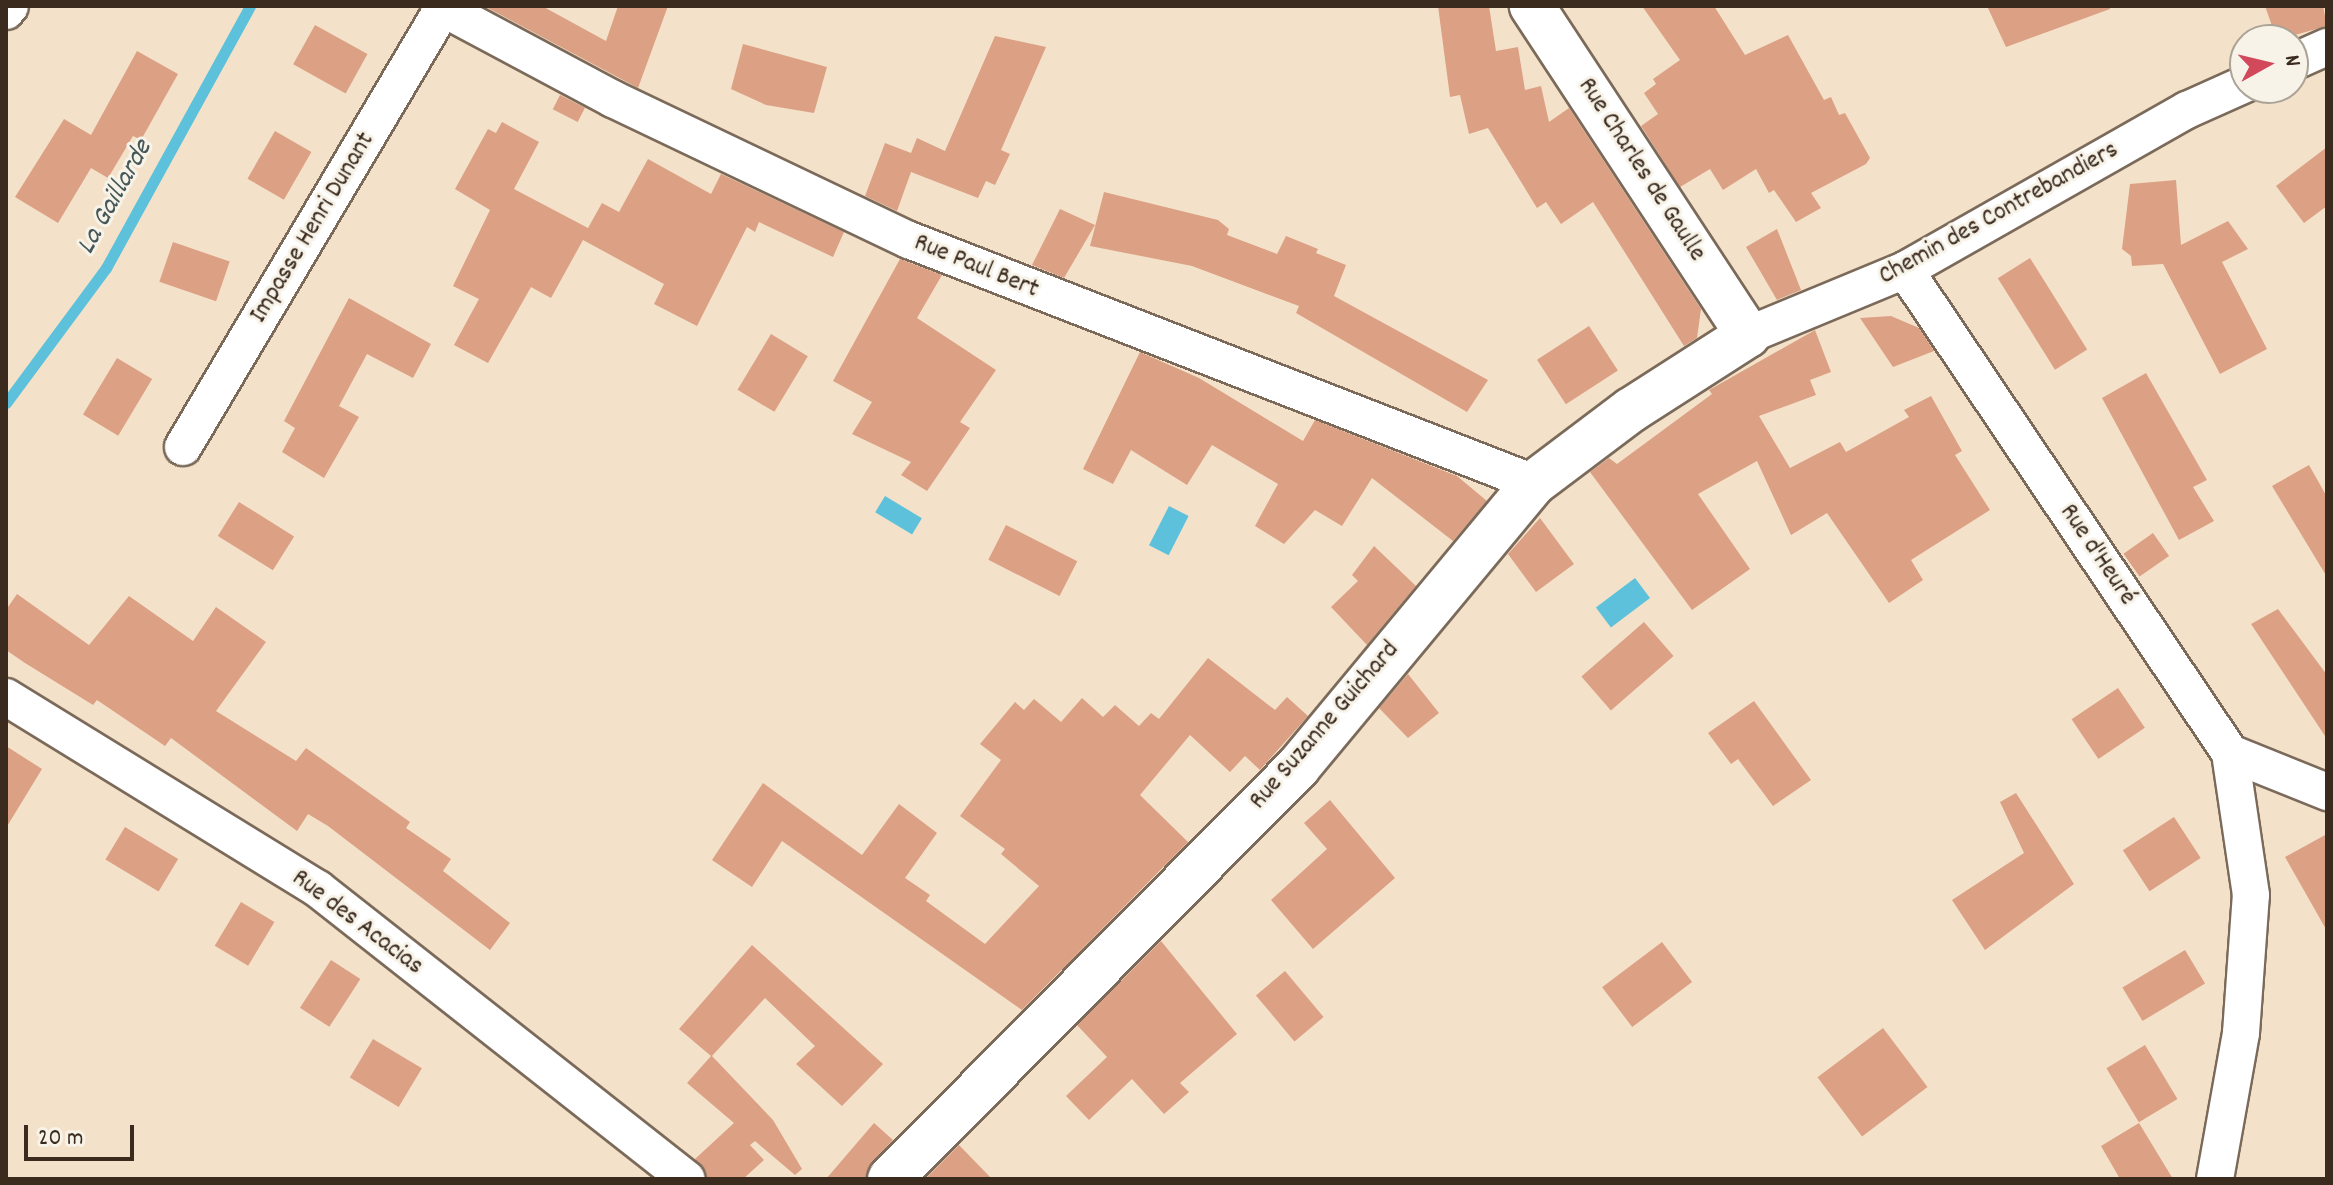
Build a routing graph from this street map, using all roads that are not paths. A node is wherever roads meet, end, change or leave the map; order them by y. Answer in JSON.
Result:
{"nodes":[{"id":1,"x":10,"y":6,"type":"edge"},
{"id":2,"x":1532,"y":6,"type":"edge"},
{"id":3,"x":441,"y":7,"type":"edge"},
{"id":4,"x":6,"y":11,"type":"edge"},
{"id":5,"x":2229,"y":91,"type":"edge"},
{"id":6,"x":1905,"y":270,"type":"junction"},
{"id":7,"x":1748,"y":335,"type":"junction"},
{"id":8,"x":183,"y":447,"type":"dead end"},
{"id":9,"x":1534,"y":483,"type":"junction"},
{"id":10,"x":6,"y":697,"type":"edge"},
{"id":11,"x":2230,"y":753,"type":"junction"},
{"id":12,"x":2327,"y":792,"type":"edge"},
{"id":13,"x":686,"y":1179,"type":"edge"},
{"id":14,"x":890,"y":1179,"type":"edge"},
{"id":15,"x":2215,"y":1179,"type":"edge"}],
"edges":[{"from":1,"to":4,"type":"street"},
{"from":2,"to":7,"type":"street","name":"Rue Charles de Gaulle"},
{"from":3,"to":8,"type":"street","name":"Impasse Henri Dunant"},
{"from":3,"to":9,"type":"street","name":"Rue Paul Bert"},
{"from":5,"to":6,"type":"street","name":"Chemin des Contrebandiers"},
{"from":6,"to":7,"type":"street","name":"Chemin des Contrebandiers"},
{"from":6,"to":11,"type":"street","name":"Rue d'Heuré"},
{"from":7,"to":9,"type":"street","name":"Rue Suzanne Guichard"},
{"from":9,"to":14,"type":"street","name":"Rue Suzanne Guichard"},
{"from":10,"to":13,"type":"street","name":"Rue des Acacias"},
{"from":11,"to":12,"type":"street"},
{"from":11,"to":15,"type":"street"}]}
